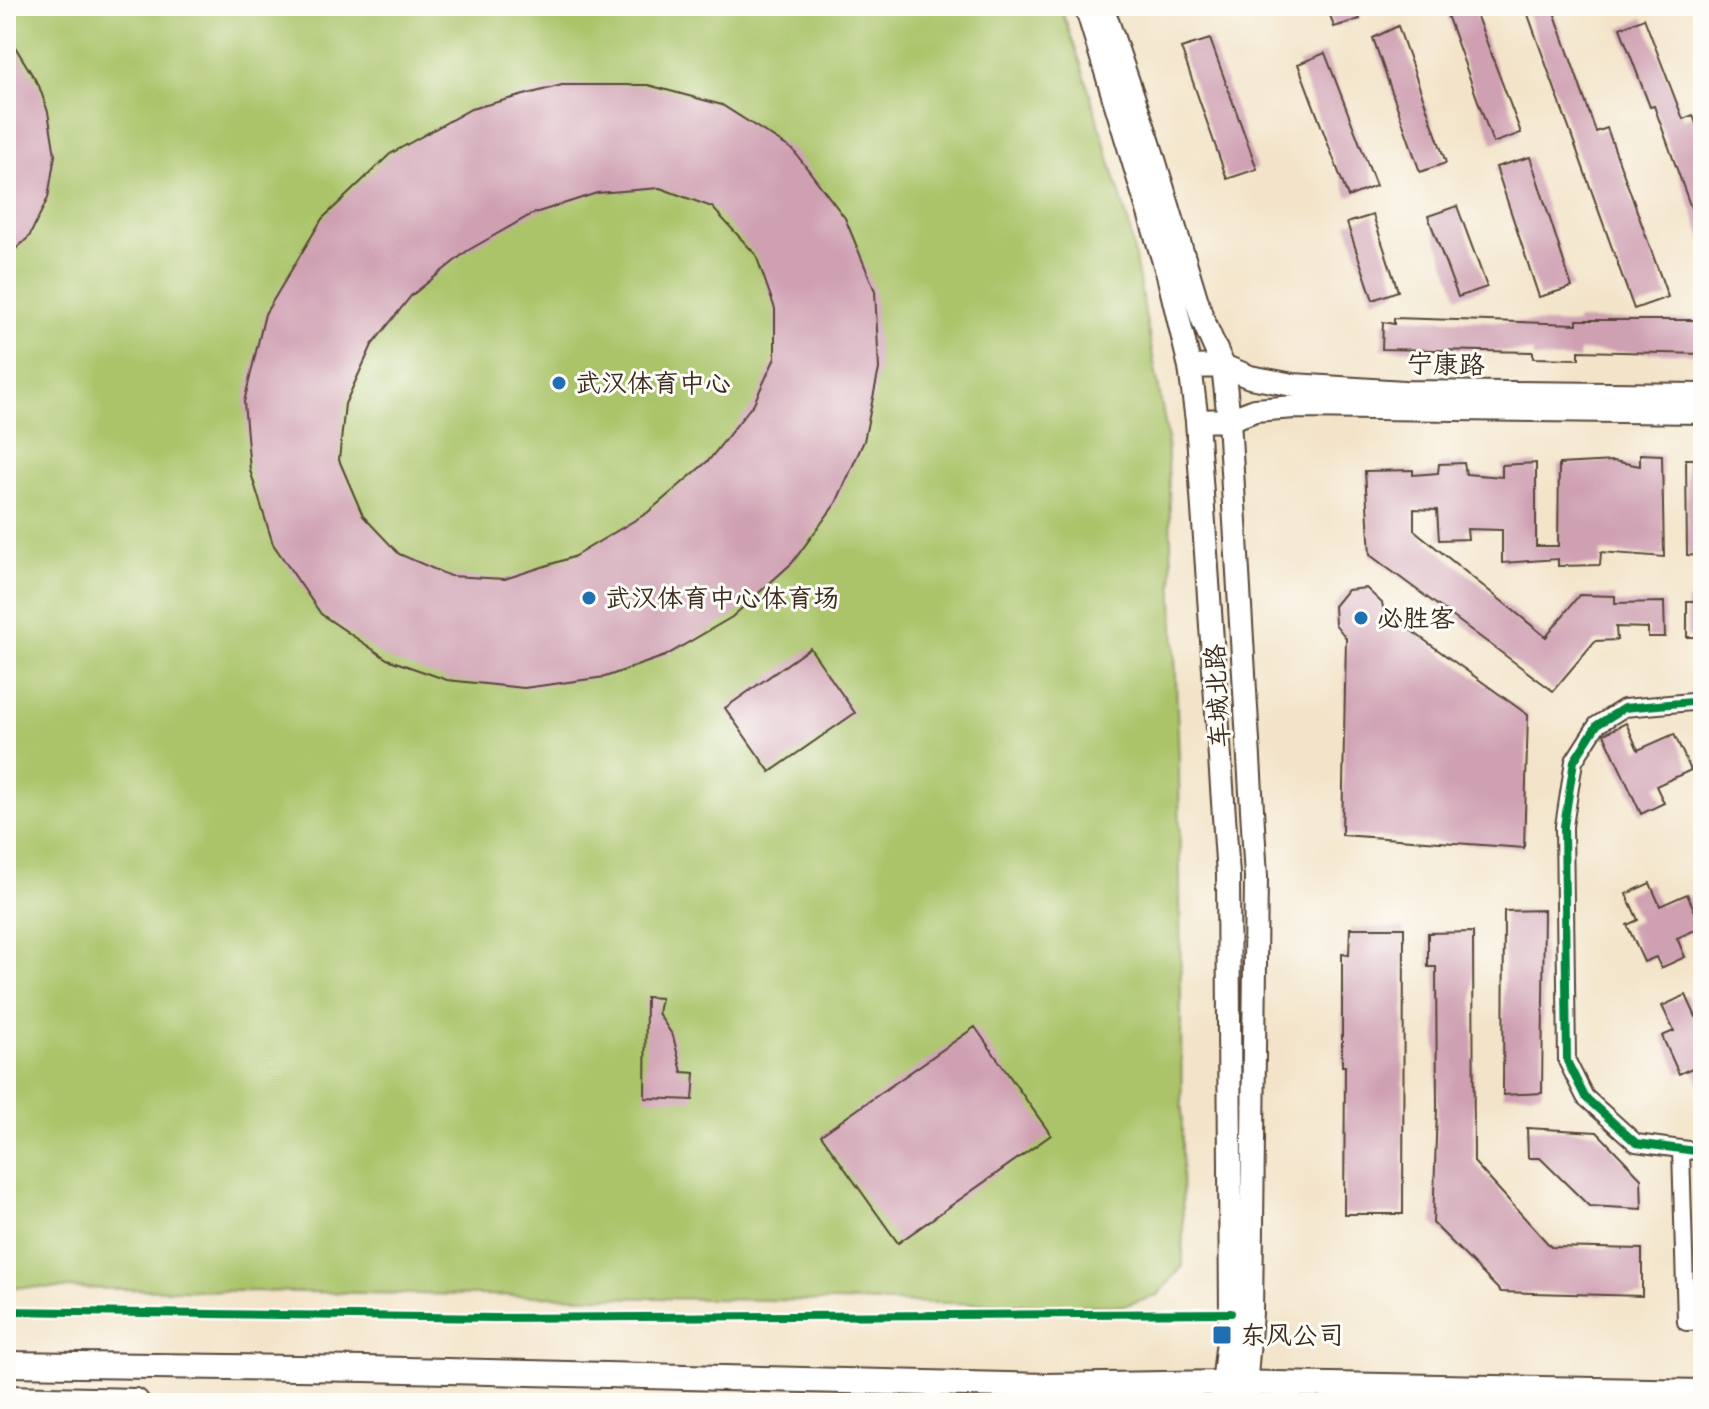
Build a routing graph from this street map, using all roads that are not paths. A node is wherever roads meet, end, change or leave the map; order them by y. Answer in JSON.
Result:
{"nodes":[{"id":1,"x":1086,"y":6,"type":"edge"},
{"id":2,"x":1102,"y":6,"type":"edge"},
{"id":3,"x":1694,"y":6,"type":"edge"},
{"id":4,"x":1703,"y":10,"type":"edge"},
{"id":5,"x":1223,"y":366,"type":"junction"},
{"id":6,"x":1190,"y":367,"type":"junction"},
{"id":7,"x":1703,"y":395,"type":"edge"},
{"id":8,"x":1703,"y":412,"type":"edge"},
{"id":9,"x":1229,"y":420,"type":"junction"},
{"id":10,"x":1197,"y":421,"type":"junction"},
{"id":11,"x":1703,"y":701,"type":"edge"},
{"id":12,"x":1681,"y":1149,"type":"junction"},
{"id":13,"x":1703,"y":1152,"type":"edge"},
{"id":14,"x":1703,"y":1321,"type":"edge"},
{"id":15,"x":6,"y":1364,"type":"edge"},
{"id":16,"x":1703,"y":1392,"type":"edge"},
{"id":17,"x":1234,"y":1393,"type":"edge"},
{"id":18,"x":6,"y":1400,"type":"edge"},
{"id":19,"x":135,"y":1403,"type":"edge"}],
"edges":[{"from":1,"to":6,"type":"main road","name":"车城北路"},
{"from":2,"to":5,"type":"main road","name":"车城北路"},
{"from":3,"to":4,"type":"street"},
{"from":5,"to":6,"type":"main road","name":"宁康路"},
{"from":5,"to":7,"type":"main road","name":"宁康路"},
{"from":5,"to":9,"type":"main road","name":"车城北路"},
{"from":6,"to":10,"type":"main road","name":"车城北路"},
{"from":8,"to":9,"type":"main road"},
{"from":9,"to":10,"type":"main road"},
{"from":9,"to":17,"type":"main road","name":"车城北路"},
{"from":10,"to":17,"type":"main road","name":"车城北路"},
{"from":11,"to":12,"type":"street"},
{"from":12,"to":13,"type":"street"},
{"from":12,"to":14,"type":"street"},
{"from":15,"to":17,"type":"main road"},
{"from":16,"to":17,"type":"main road"},
{"from":18,"to":19,"type":"highway"}]}
